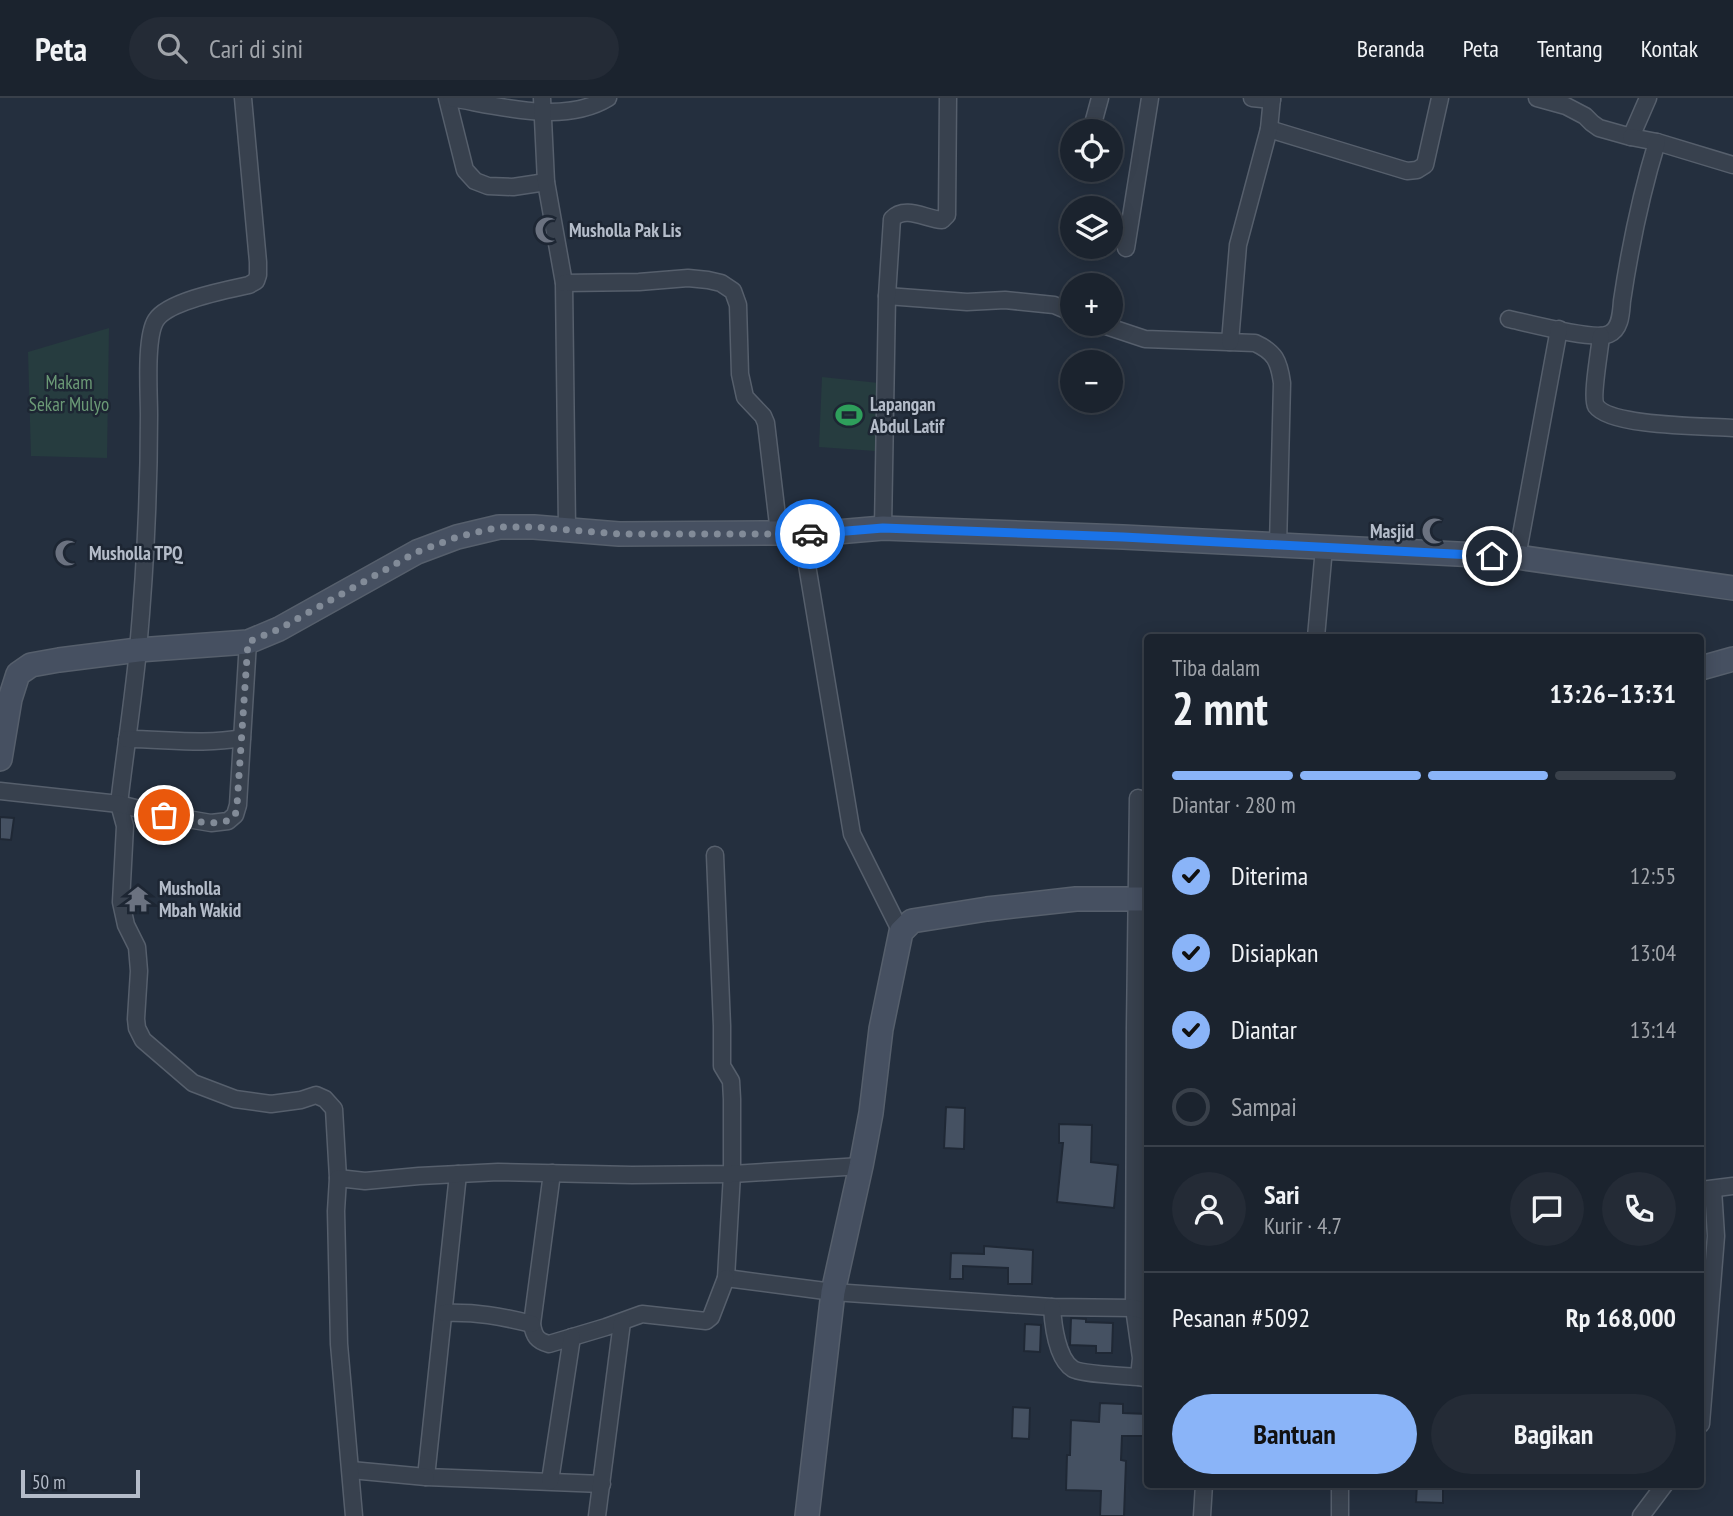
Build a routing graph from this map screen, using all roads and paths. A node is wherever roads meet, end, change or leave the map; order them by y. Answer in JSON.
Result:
{"nodes":[{"id":1,"x":243,"y":98,"type":"edge"},
{"id":2,"x":449,"y":98,"type":"edge"},
{"id":3,"x":608,"y":98,"type":"edge"},
{"id":4,"x":948,"y":98,"type":"edge"},
{"id":5,"x":1100,"y":98,"type":"edge"},
{"id":6,"x":1150,"y":98,"type":"edge"},
{"id":7,"x":1252,"y":98,"type":"edge"},
{"id":8,"x":1440,"y":98,"type":"edge"},
{"id":9,"x":1538,"y":98,"type":"edge"},
{"id":10,"x":1648,"y":98,"type":"edge"},
{"id":11,"x":1272,"y":99,"type":"edge"},
{"id":12,"x":542,"y":105,"type":"edge"},
{"id":13,"x":1094,"y":119,"type":"edge"},
{"id":14,"x":1269,"y":129,"type":"junction"},
{"id":15,"x":1631,"y":137,"type":"junction"},
{"id":16,"x":1657,"y":142,"type":"junction"},
{"id":17,"x":1733,"y":165,"type":"edge"},
{"id":18,"x":547,"y":182,"type":"junction"},
{"id":19,"x":1126,"y":248,"type":"dead end"},
{"id":20,"x":564,"y":283,"type":"junction"},
{"id":21,"x":887,"y":296,"type":"junction"},
{"id":22,"x":1060,"y":308,"type":"edge"},
{"id":23,"x":1509,"y":319,"type":"dead end"},
{"id":24,"x":1559,"y":329,"type":"junction"},
{"id":25,"x":1123,"y":332,"type":"edge"},
{"id":26,"x":1601,"y":336,"type":"junction"},
{"id":27,"x":1230,"y":342,"type":"junction"},
{"id":28,"x":1733,"y":428,"type":"edge"},
{"id":29,"x":883,"y":528,"type":"junction"},
{"id":30,"x":567,"y":529,"type":"junction"},
{"id":31,"x":791,"y":534,"type":"junction"},
{"id":32,"x":1278,"y":546,"type":"junction"},
{"id":33,"x":1324,"y":548,"type":"junction"},
{"id":34,"x":1517,"y":557,"type":"junction"},
{"id":35,"x":1733,"y":588,"type":"edge"},
{"id":36,"x":1316,"y":634,"type":"edge"},
{"id":37,"x":248,"y":642,"type":"junction"},
{"id":38,"x":138,"y":650,"type":"junction"},
{"id":39,"x":1733,"y":659,"type":"edge"},
{"id":40,"x":1704,"y":667,"type":"edge"},
{"id":41,"x":242,"y":738,"type":"junction"},
{"id":42,"x":127,"y":739,"type":"junction"},
{"id":43,"x":0,"y":759,"type":"edge"},
{"id":44,"x":0,"y":791,"type":"edge"},
{"id":45,"x":1138,"y":798,"type":"dead end"},
{"id":46,"x":119,"y":804,"type":"junction"},
{"id":47,"x":715,"y":855,"type":"dead end"},
{"id":48,"x":1143,"y":899,"type":"edge"},
{"id":49,"x":901,"y":932,"type":"junction"},
{"id":50,"x":1141,"y":1027,"type":"edge"},
{"id":51,"x":861,"y":1166,"type":"junction"},
{"id":52,"x":552,"y":1173,"type":"junction"},
{"id":53,"x":457,"y":1174,"type":"junction"},
{"id":54,"x":732,"y":1174,"type":"junction"},
{"id":55,"x":338,"y":1178,"type":"junction"},
{"id":56,"x":1733,"y":1186,"type":"edge"},
{"id":57,"x":1707,"y":1189,"type":"edge"},
{"id":58,"x":726,"y":1278,"type":"junction"},
{"id":59,"x":833,"y":1292,"type":"junction"},
{"id":60,"x":1052,"y":1307,"type":"junction"},
{"id":61,"x":1141,"y":1310,"type":"edge"},
{"id":62,"x":444,"y":1313,"type":"junction"},
{"id":63,"x":622,"y":1321,"type":"junction"},
{"id":64,"x":532,"y":1324,"type":"junction"},
{"id":65,"x":572,"y":1337,"type":"junction"},
{"id":66,"x":1143,"y":1378,"type":"edge"},
{"id":67,"x":1704,"y":1386,"type":"edge"},
{"id":68,"x":351,"y":1470,"type":"junction"},
{"id":69,"x":426,"y":1477,"type":"junction"},
{"id":70,"x":550,"y":1481,"type":"junction"},
{"id":71,"x":602,"y":1484,"type":"junction"},
{"id":72,"x":1204,"y":1488,"type":"edge"},
{"id":73,"x":1340,"y":1488,"type":"edge"},
{"id":74,"x":1662,"y":1488,"type":"edge"},
{"id":75,"x":354,"y":1516,"type":"edge"},
{"id":76,"x":597,"y":1516,"type":"edge"},
{"id":77,"x":807,"y":1516,"type":"edge"},
{"id":78,"x":1202,"y":1516,"type":"edge"},
{"id":79,"x":1340,"y":1516,"type":"edge"},
{"id":80,"x":1641,"y":1516,"type":"edge"}],
"edges":[{"from":1,"to":38,"type":"street"},
{"from":2,"to":12,"type":"street"},
{"from":2,"to":18,"type":"street"},
{"from":3,"to":12,"type":"street"},
{"from":4,"to":21,"type":"street"},
{"from":5,"to":13,"type":"street"},
{"from":6,"to":19,"type":"street"},
{"from":7,"to":11,"type":"street"},
{"from":8,"to":14,"type":"street"},
{"from":9,"to":15,"type":"street"},
{"from":10,"to":15,"type":"street"},
{"from":11,"to":14,"type":"street"},
{"from":12,"to":18,"type":"street"},
{"from":14,"to":27,"type":"street"},
{"from":15,"to":16,"type":"street"},
{"from":16,"to":17,"type":"street"},
{"from":16,"to":26,"type":"street"},
{"from":18,"to":20,"type":"street"},
{"from":20,"to":30,"type":"street"},
{"from":20,"to":31,"type":"street"},
{"from":21,"to":22,"type":"street"},
{"from":21,"to":29,"type":"street"},
{"from":23,"to":24,"type":"street"},
{"from":24,"to":26,"type":"street"},
{"from":24,"to":34,"type":"street"},
{"from":25,"to":27,"type":"street"},
{"from":26,"to":28,"type":"street"},
{"from":27,"to":32,"type":"street"},
{"from":29,"to":31,"type":"street"},
{"from":29,"to":32,"type":"street"},
{"from":30,"to":31,"type":"street"},
{"from":30,"to":37,"type":"street"},
{"from":31,"to":49,"type":"street"},
{"from":32,"to":33,"type":"street"},
{"from":33,"to":34,"type":"street"},
{"from":33,"to":36,"type":"street"},
{"from":34,"to":35,"type":"street"},
{"from":37,"to":38,"type":"street"},
{"from":37,"to":41,"type":"street"},
{"from":38,"to":42,"type":"street"},
{"from":38,"to":43,"type":"street"},
{"from":39,"to":40,"type":"street"},
{"from":41,"to":42,"type":"street"},
{"from":41,"to":46,"type":"street"},
{"from":42,"to":46,"type":"street"},
{"from":44,"to":46,"type":"street"},
{"from":45,"to":48,"type":"street"},
{"from":46,"to":55,"type":"street"},
{"from":47,"to":54,"type":"street"},
{"from":48,"to":49,"type":"street"},
{"from":48,"to":50,"type":"street"},
{"from":49,"to":51,"type":"street"},
{"from":50,"to":61,"type":"street"},
{"from":51,"to":54,"type":"street"},
{"from":51,"to":59,"type":"street"},
{"from":52,"to":53,"type":"street"},
{"from":52,"to":54,"type":"street"},
{"from":52,"to":64,"type":"street"},
{"from":53,"to":55,"type":"street"},
{"from":53,"to":62,"type":"street"},
{"from":54,"to":58,"type":"street"},
{"from":55,"to":68,"type":"street"},
{"from":56,"to":57,"type":"street"},
{"from":57,"to":67,"type":"street"},
{"from":58,"to":59,"type":"street"},
{"from":58,"to":63,"type":"street"},
{"from":59,"to":60,"type":"street"},
{"from":59,"to":77,"type":"street"},
{"from":60,"to":61,"type":"street"},
{"from":60,"to":66,"type":"street"},
{"from":61,"to":66,"type":"street"},
{"from":62,"to":64,"type":"street"},
{"from":62,"to":69,"type":"street"},
{"from":63,"to":65,"type":"street"},
{"from":63,"to":71,"type":"street"},
{"from":64,"to":65,"type":"street"},
{"from":65,"to":70,"type":"street"},
{"from":68,"to":69,"type":"street"},
{"from":68,"to":75,"type":"street"},
{"from":69,"to":70,"type":"street"},
{"from":70,"to":71,"type":"street"},
{"from":71,"to":76,"type":"street"},
{"from":72,"to":78,"type":"street"},
{"from":73,"to":79,"type":"street"},
{"from":74,"to":80,"type":"street"}]}
